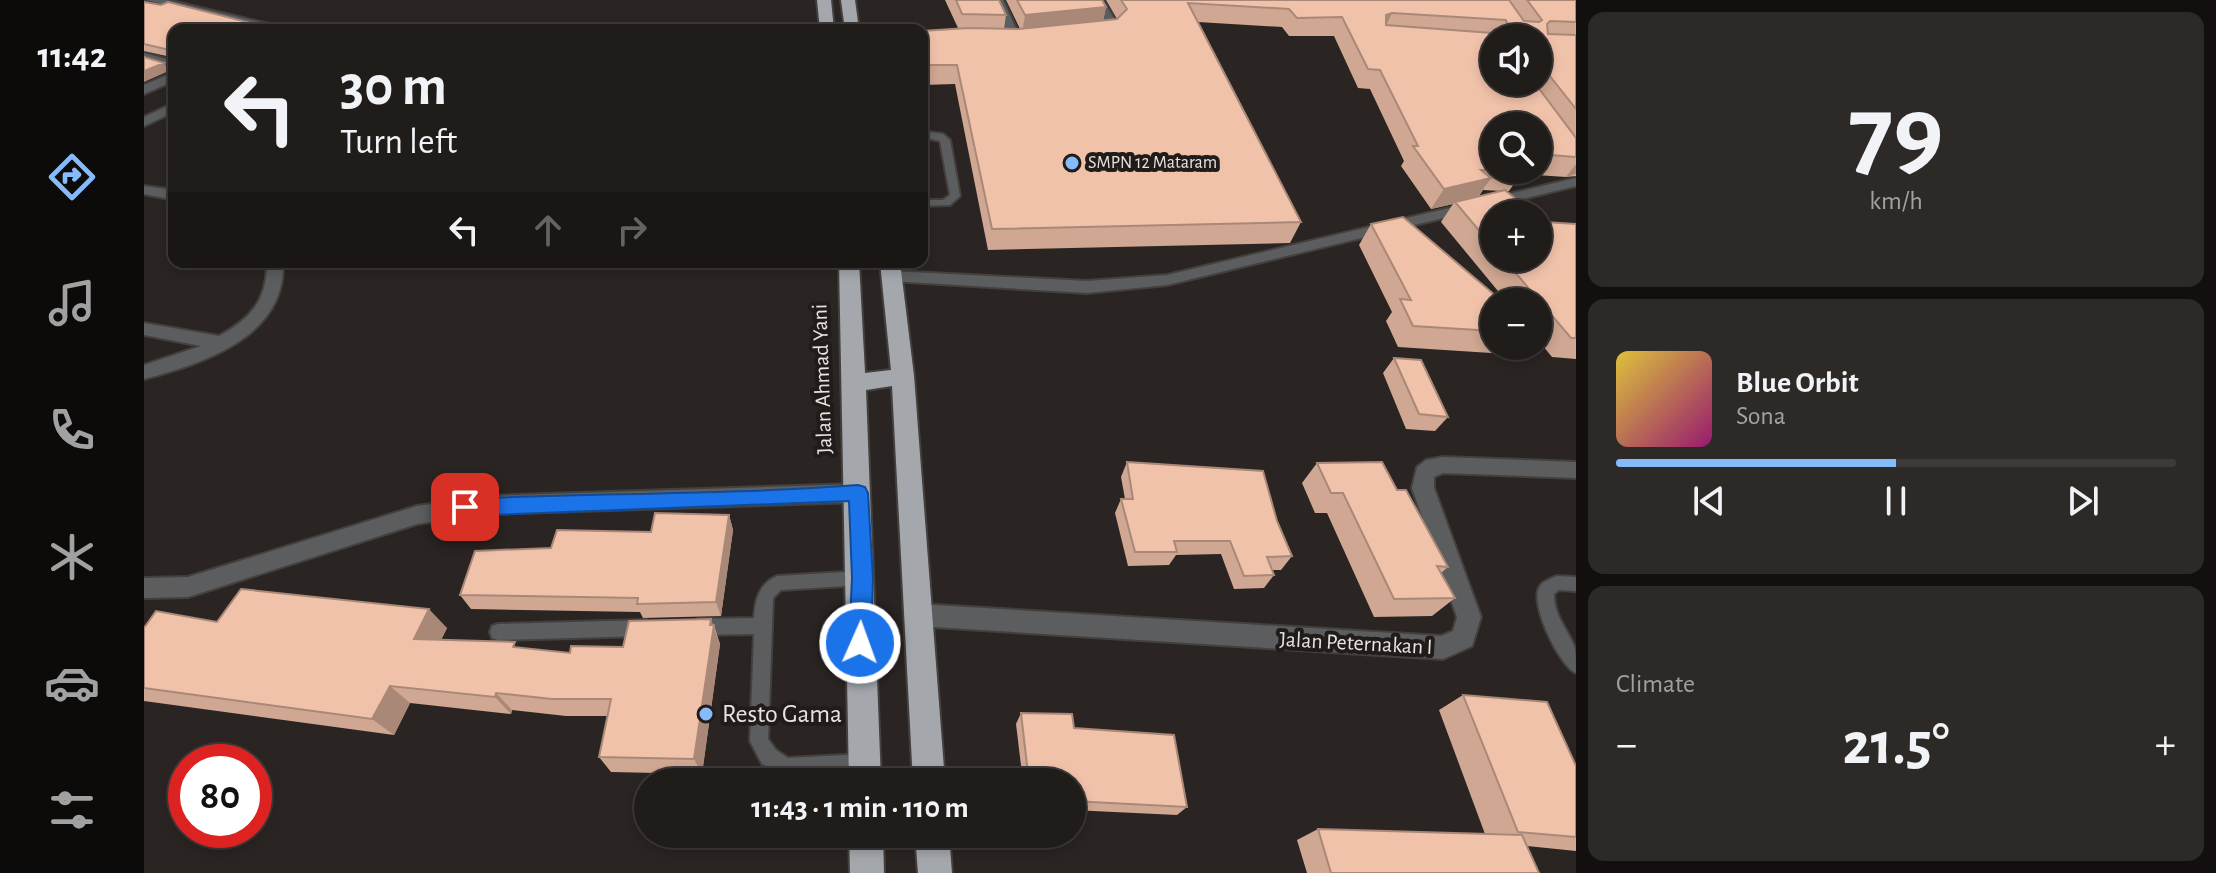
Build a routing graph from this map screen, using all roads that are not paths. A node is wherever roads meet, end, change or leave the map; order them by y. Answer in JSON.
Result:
{"nodes":[{"id":1,"x":152,"y":0,"type":"edge"},
{"id":2,"x":824,"y":0,"type":"edge"},
{"id":3,"x":848,"y":0,"type":"edge"},
{"id":4,"x":997,"y":0,"type":"edge"},
{"id":5,"x":1097,"y":0,"type":"edge"},
{"id":6,"x":256,"y":24,"type":"edge"},
{"id":7,"x":826,"y":24,"type":"edge"},
{"id":8,"x":851,"y":24,"type":"edge"},
{"id":9,"x":1082,"y":36,"type":"edge"},
{"id":10,"x":1035,"y":40,"type":"edge"},
{"id":11,"x":144,"y":57,"type":"edge"},
{"id":12,"x":168,"y":63,"type":"edge"},
{"id":13,"x":168,"y":79,"type":"edge"},
{"id":14,"x":144,"y":90,"type":"edge"},
{"id":15,"x":168,"y":110,"type":"edge"},
{"id":16,"x":144,"y":122,"type":"edge"},
{"id":17,"x":928,"y":135,"type":"edge"},
{"id":18,"x":1576,"y":182,"type":"edge"},
{"id":19,"x":144,"y":190,"type":"edge"},
{"id":20,"x":168,"y":194,"type":"edge"},
{"id":21,"x":928,"y":203,"type":"edge"},
{"id":22,"x":276,"y":268,"type":"edge"},
{"id":23,"x":849,"y":268,"type":"edge"},
{"id":24,"x":891,"y":269,"type":"edge"},
{"id":25,"x":144,"y":329,"type":"edge"},
{"id":26,"x":220,"y":343,"type":"junction"},
{"id":27,"x":144,"y":372,"type":"edge"},
{"id":28,"x":903,"y":376,"type":"junction"},
{"id":29,"x":856,"y":383,"type":"junction"},
{"id":30,"x":1576,"y":470,"type":"edge"},
{"id":31,"x":858,"y":493,"type":"junction"},
{"id":32,"x":862,"y":578,"type":"junction"},
{"id":33,"x":1576,"y":584,"type":"edge"},
{"id":34,"x":144,"y":588,"type":"edge"},
{"id":35,"x":918,"y":615,"type":"junction"},
{"id":36,"x":762,"y":626,"type":"junction"},
{"id":37,"x":498,"y":632,"type":"dead end"},
{"id":38,"x":1576,"y":665,"type":"edge"},
{"id":39,"x":799,"y":768,"type":"edge"},
{"id":40,"x":864,"y":768,"type":"edge"},
{"id":41,"x":928,"y":768,"type":"edge"},
{"id":42,"x":866,"y":848,"type":"edge"},
{"id":43,"x":933,"y":848,"type":"edge"},
{"id":44,"x":867,"y":873,"type":"edge"},
{"id":45,"x":935,"y":873,"type":"edge"}],
"edges":[{"from":1,"to":6,"type":"street"},
{"from":2,"to":7,"type":"highway"},
{"from":3,"to":8,"type":"highway"},
{"from":4,"to":10,"type":"street"},
{"from":5,"to":9,"type":"street"},
{"from":11,"to":12,"type":"street"},
{"from":13,"to":14,"type":"street"},
{"from":15,"to":16,"type":"street"},
{"from":17,"to":21,"type":"lane"},
{"from":18,"to":24,"type":"street"},
{"from":19,"to":20,"type":"street"},
{"from":22,"to":26,"type":"street"},
{"from":23,"to":29,"type":"highway","name":"Jalan Ahmad Yani"},
{"from":24,"to":28,"type":"highway"},
{"from":25,"to":26,"type":"street"},
{"from":26,"to":27,"type":"street"},
{"from":28,"to":29,"type":"highway"},
{"from":28,"to":35,"type":"highway"},
{"from":29,"to":31,"type":"highway","name":"Jalan Ahmad Yani"},
{"from":30,"to":35,"type":"street","name":"Jalan Peternakan I"},
{"from":31,"to":32,"type":"highway","name":"Jalan Ahmad Yani"},
{"from":31,"to":34,"type":"street"},
{"from":32,"to":36,"type":"lane"},
{"from":32,"to":40,"type":"highway","name":"Jalan Ahmad Yani"},
{"from":33,"to":38,"type":"lane"},
{"from":35,"to":41,"type":"highway"},
{"from":36,"to":37,"type":"lane"},
{"from":36,"to":39,"type":"lane"},
{"from":42,"to":44,"type":"highway"},
{"from":43,"to":45,"type":"highway"}]}
